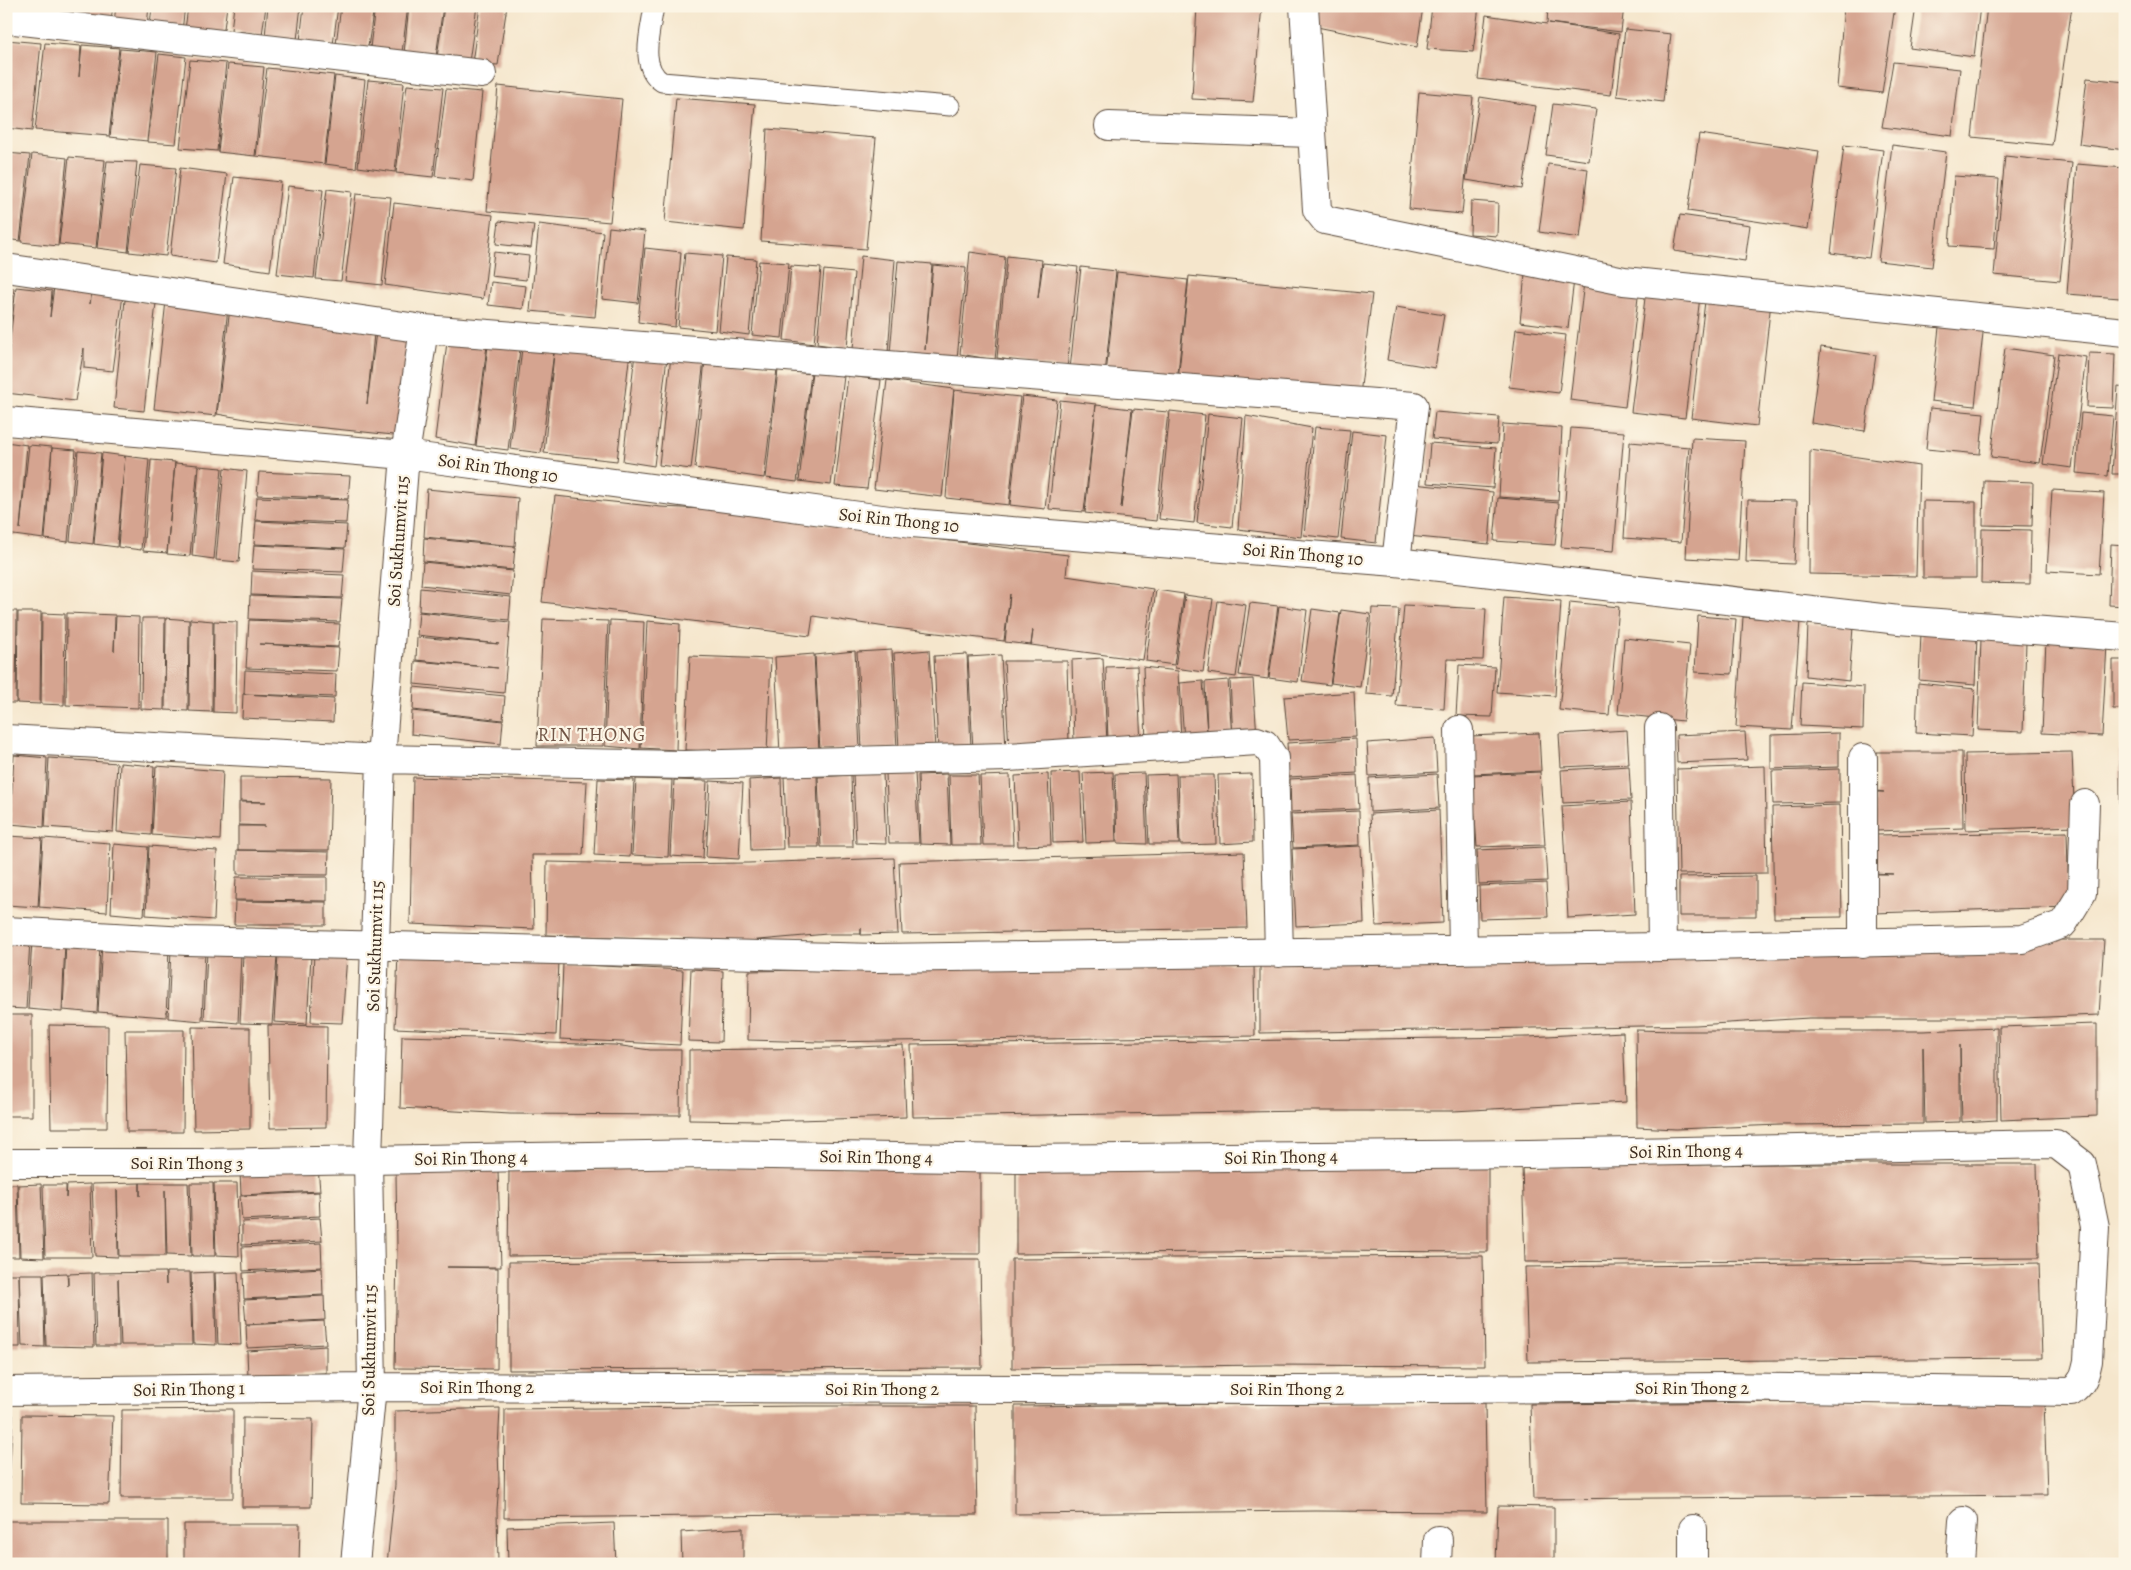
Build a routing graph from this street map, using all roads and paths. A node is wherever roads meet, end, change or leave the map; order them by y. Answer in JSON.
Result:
{"nodes":[{"id":1,"x":654,"y":6,"type":"edge"},
{"id":2,"x":1304,"y":6,"type":"edge"},
{"id":3,"x":6,"y":20,"type":"edge"},
{"id":4,"x":482,"y":74,"type":"dead end"},
{"id":5,"x":950,"y":106,"type":"dead end"},
{"id":6,"x":1109,"y":126,"type":"dead end"},
{"id":7,"x":1311,"y":133,"type":"junction"},
{"id":8,"x":6,"y":268,"type":"edge"},
{"id":9,"x":424,"y":329,"type":"junction"},
{"id":10,"x":2125,"y":332,"type":"edge"},
{"id":11,"x":6,"y":421,"type":"edge"},
{"id":12,"x":405,"y":455,"type":"junction"},
{"id":13,"x":1396,"y":562,"type":"junction"},
{"id":14,"x":2125,"y":637,"type":"edge"},
{"id":15,"x":1659,"y":728,"type":"dead end"},
{"id":16,"x":1458,"y":730,"type":"dead end"},
{"id":17,"x":6,"y":739,"type":"edge"},
{"id":18,"x":1863,"y":758,"type":"dead end"},
{"id":19,"x":382,"y":760,"type":"junction"},
{"id":20,"x":2085,"y":804,"type":"dead end"},
{"id":21,"x":6,"y":931,"type":"edge"},
{"id":22,"x":1863,"y":944,"type":"junction"},
{"id":23,"x":375,"y":946,"type":"junction"},
{"id":24,"x":1662,"y":947,"type":"junction"},
{"id":25,"x":1463,"y":950,"type":"junction"},
{"id":26,"x":1279,"y":953,"type":"junction"},
{"id":27,"x":368,"y":1159,"type":"junction"},
{"id":28,"x":6,"y":1163,"type":"edge"},
{"id":29,"x":2093,"y":1268,"type":"joint"},
{"id":30,"x":372,"y":1386,"type":"junction"},
{"id":31,"x":6,"y":1391,"type":"edge"},
{"id":32,"x":1963,"y":1521,"type":"dead end"},
{"id":33,"x":1693,"y":1529,"type":"dead end"},
{"id":34,"x":355,"y":1564,"type":"edge"},
{"id":35,"x":1693,"y":1564,"type":"edge"},
{"id":36,"x":1960,"y":1564,"type":"edge"}],
"edges":[{"from":1,"to":5,"type":"lane"},
{"from":2,"to":7,"type":"street"},
{"from":3,"to":4,"type":"street"},
{"from":6,"to":7,"type":"street"},
{"from":7,"to":10,"type":"street"},
{"from":8,"to":9,"type":"street"},
{"from":9,"to":12,"type":"street","name":"Soi Sukhumvit 115"},
{"from":9,"to":13,"type":"street"},
{"from":11,"to":12,"type":"street","name":"Soi Rin Thong 10"},
{"from":12,"to":13,"type":"street","name":"Soi Rin Thong 10"},
{"from":12,"to":19,"type":"street","name":"Soi Sukhumvit 115"},
{"from":13,"to":14,"type":"street","name":"Soi Rin Thong 10"},
{"from":15,"to":24,"type":"street"},
{"from":16,"to":25,"type":"street"},
{"from":17,"to":19,"type":"street"},
{"from":18,"to":22,"type":"street"},
{"from":19,"to":23,"type":"street","name":"Soi Sukhumvit 115"},
{"from":19,"to":26,"type":"street"},
{"from":20,"to":22,"type":"street"},
{"from":21,"to":23,"type":"street"},
{"from":22,"to":24,"type":"street"},
{"from":23,"to":26,"type":"street"},
{"from":23,"to":27,"type":"street","name":"Soi Sukhumvit 115"},
{"from":24,"to":25,"type":"street"},
{"from":25,"to":26,"type":"street"},
{"from":27,"to":28,"type":"street","name":"Soi Rin Thong 3"},
{"from":27,"to":29,"type":"street","name":"Soi Rin Thong 4"},
{"from":27,"to":30,"type":"street","name":"Soi Sukhumvit 115"},
{"from":29,"to":30,"type":"street","name":"Soi Rin Thong 2"},
{"from":30,"to":31,"type":"street","name":"Soi Rin Thong 1"},
{"from":30,"to":34,"type":"street","name":"Soi Sukhumvit 115"},
{"from":32,"to":36,"type":"street"},
{"from":33,"to":35,"type":"street"}]}
